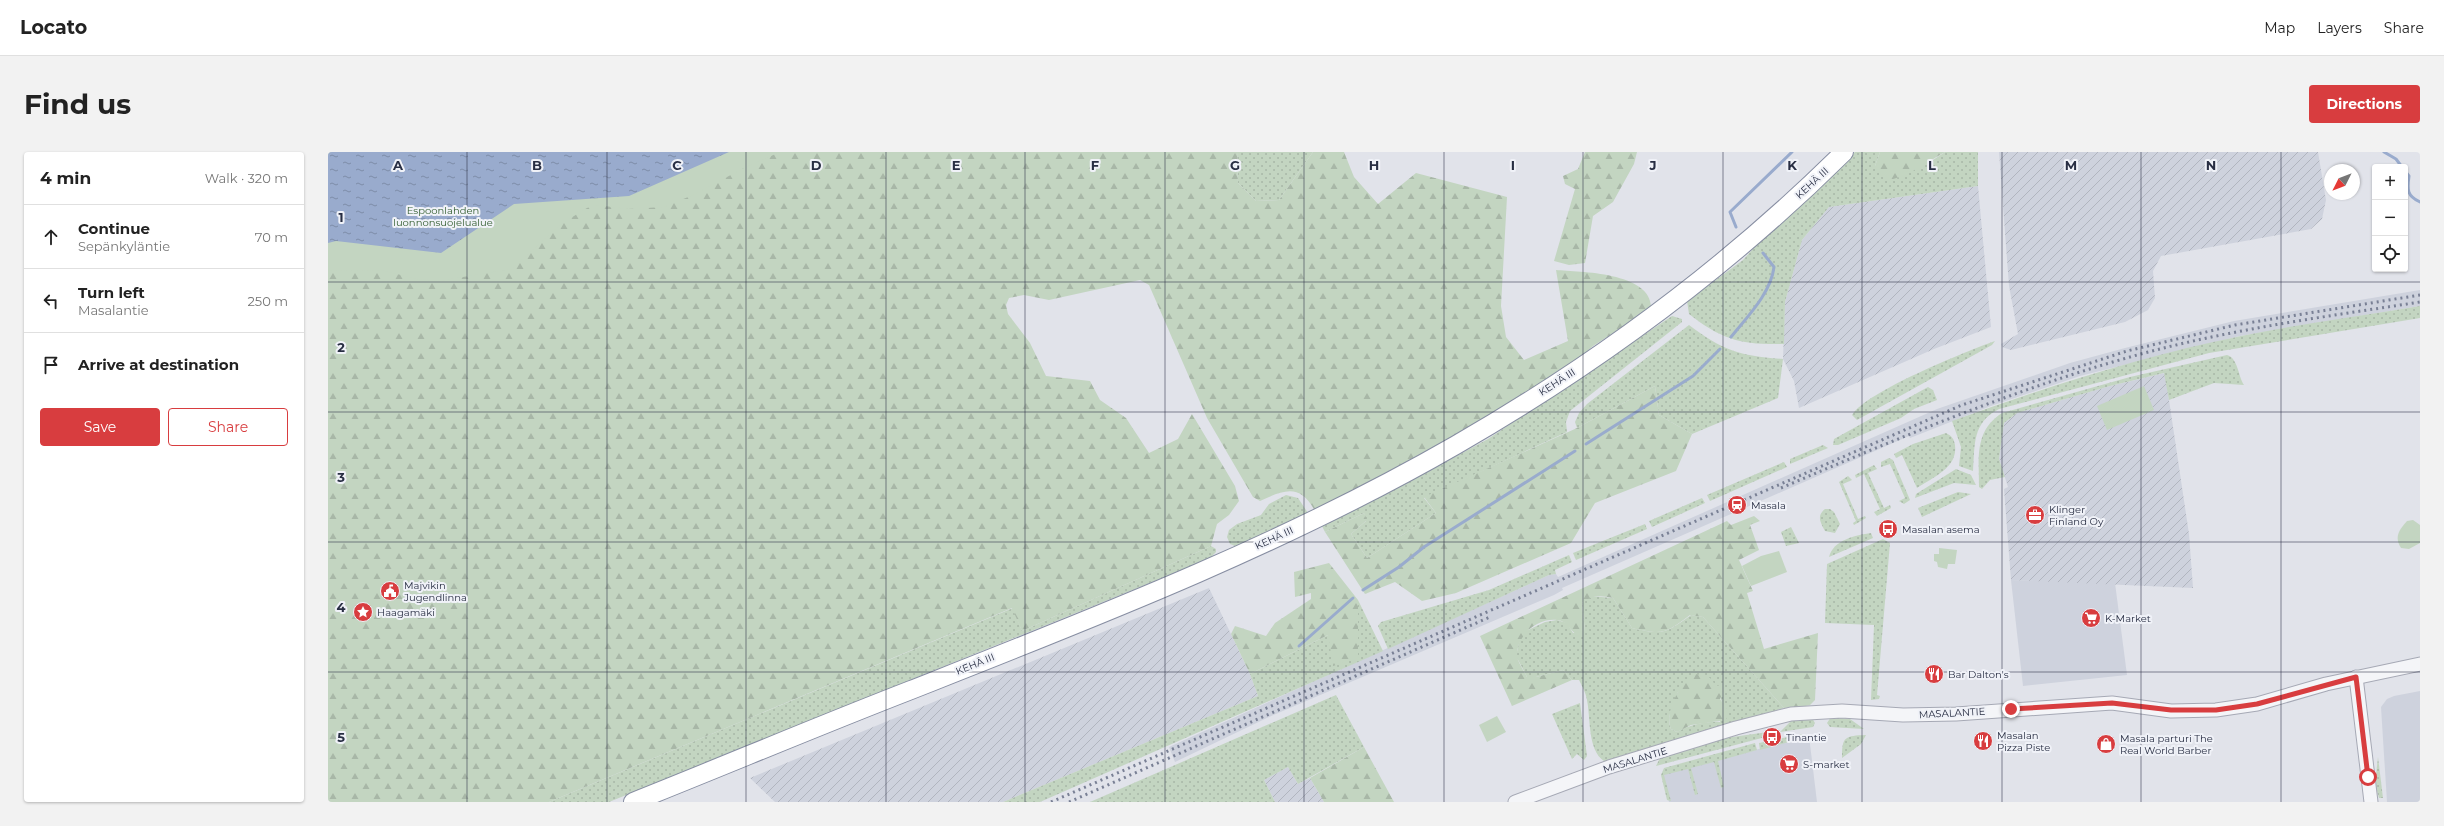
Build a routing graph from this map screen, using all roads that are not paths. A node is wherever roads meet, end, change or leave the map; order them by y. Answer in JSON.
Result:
{"nodes":[{"id":1,"x":1844,"y":152,"type":"edge"},
{"id":2,"x":2420,"y":664,"type":"edge"},
{"id":3,"x":2356,"y":677,"type":"junction"},
{"id":4,"x":633,"y":802,"type":"edge"},
{"id":5,"x":1515,"y":802,"type":"edge"},
{"id":6,"x":2371,"y":802,"type":"edge"}],
"edges":[{"from":1,"to":4,"type":"highway","name":"KEHÄ III"},
{"from":2,"to":3,"type":"street","name":"MASALANTIE"},
{"from":3,"to":5,"type":"street","name":"MASALANTIE"},
{"from":3,"to":6,"type":"street"}]}
